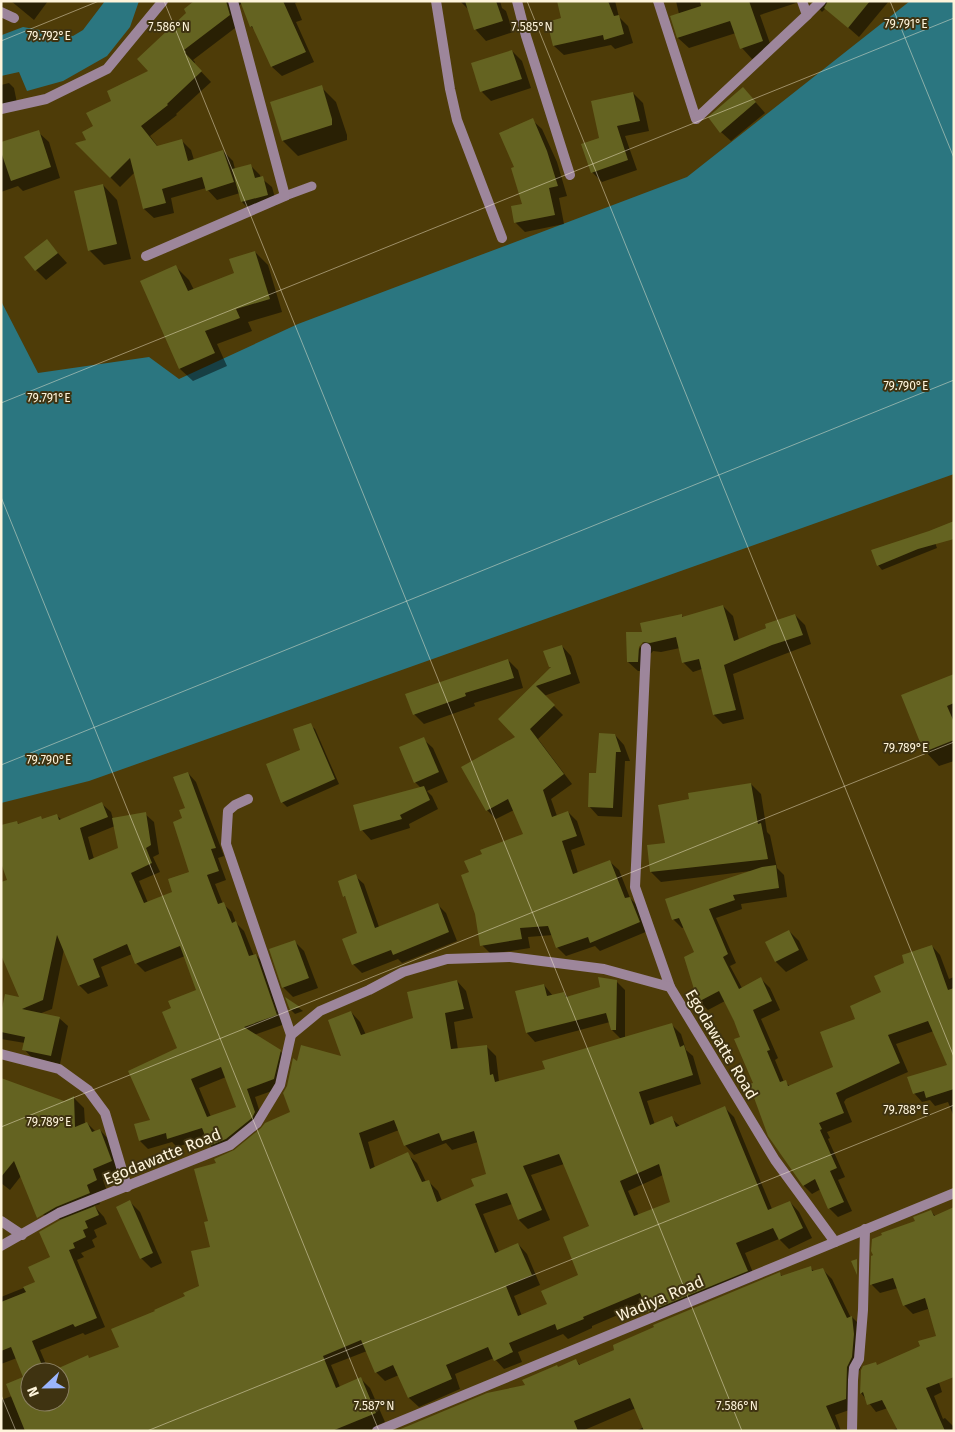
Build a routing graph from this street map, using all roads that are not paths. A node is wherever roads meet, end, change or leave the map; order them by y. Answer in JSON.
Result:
{"nodes":[{"id":1,"x":163,"y":1,"type":"edge"},
{"id":2,"x":233,"y":1,"type":"edge"},
{"id":3,"x":436,"y":1,"type":"edge"},
{"id":4,"x":517,"y":1,"type":"edge"},
{"id":5,"x":658,"y":1,"type":"edge"},
{"id":6,"x":802,"y":1,"type":"edge"},
{"id":7,"x":820,"y":1,"type":"edge"},
{"id":8,"x":1,"y":12,"type":"edge"},
{"id":9,"x":807,"y":15,"type":"junction"},
{"id":10,"x":14,"y":18,"type":"dead end"},
{"id":11,"x":1,"y":109,"type":"edge"},
{"id":12,"x":570,"y":175,"type":"dead end"},
{"id":13,"x":312,"y":186,"type":"dead end"},
{"id":14,"x":285,"y":196,"type":"junction"},
{"id":15,"x":502,"y":238,"type":"dead end"},
{"id":16,"x":146,"y":256,"type":"dead end"},
{"id":17,"x":646,"y":648,"type":"dead end"},
{"id":18,"x":248,"y":800,"type":"dead end"},
{"id":19,"x":670,"y":987,"type":"junction"},
{"id":20,"x":291,"y":1035,"type":"junction"},
{"id":21,"x":1,"y":1054,"type":"edge"},
{"id":22,"x":127,"y":1186,"type":"junction"},
{"id":23,"x":954,"y":1193,"type":"edge"},
{"id":24,"x":1,"y":1221,"type":"edge"},
{"id":25,"x":865,"y":1229,"type":"junction"},
{"id":26,"x":22,"y":1235,"type":"junction"},
{"id":27,"x":835,"y":1242,"type":"junction"},
{"id":28,"x":1,"y":1246,"type":"edge"},
{"id":29,"x":377,"y":1431,"type":"edge"},
{"id":30,"x":852,"y":1431,"type":"edge"}],
"edges":[{"from":1,"to":11,"type":"street"},
{"from":2,"to":14,"type":"street"},
{"from":3,"to":15,"type":"street"},
{"from":4,"to":12,"type":"street"},
{"from":5,"to":9,"type":"street"},
{"from":6,"to":9,"type":"street"},
{"from":7,"to":9,"type":"street"},
{"from":8,"to":10,"type":"street"},
{"from":13,"to":14,"type":"lane"},
{"from":14,"to":16,"type":"street"},
{"from":17,"to":19,"type":"street"},
{"from":18,"to":20,"type":"street"},
{"from":19,"to":20,"type":"street","name":"Egodawatte Road"},
{"from":19,"to":27,"type":"street","name":"Egodawatte Road"},
{"from":20,"to":22,"type":"street","name":"Egodawatte Road"},
{"from":21,"to":22,"type":"street"},
{"from":22,"to":26,"type":"street","name":"Egodawatte Road"},
{"from":23,"to":25,"type":"street","name":"Wadiya Road"},
{"from":24,"to":26,"type":"street"},
{"from":25,"to":27,"type":"street","name":"Wadiya Road"},
{"from":25,"to":30,"type":"street"},
{"from":26,"to":28,"type":"street","name":"Egodawatte Road"},
{"from":27,"to":29,"type":"street","name":"Wadiya Road"}]}
